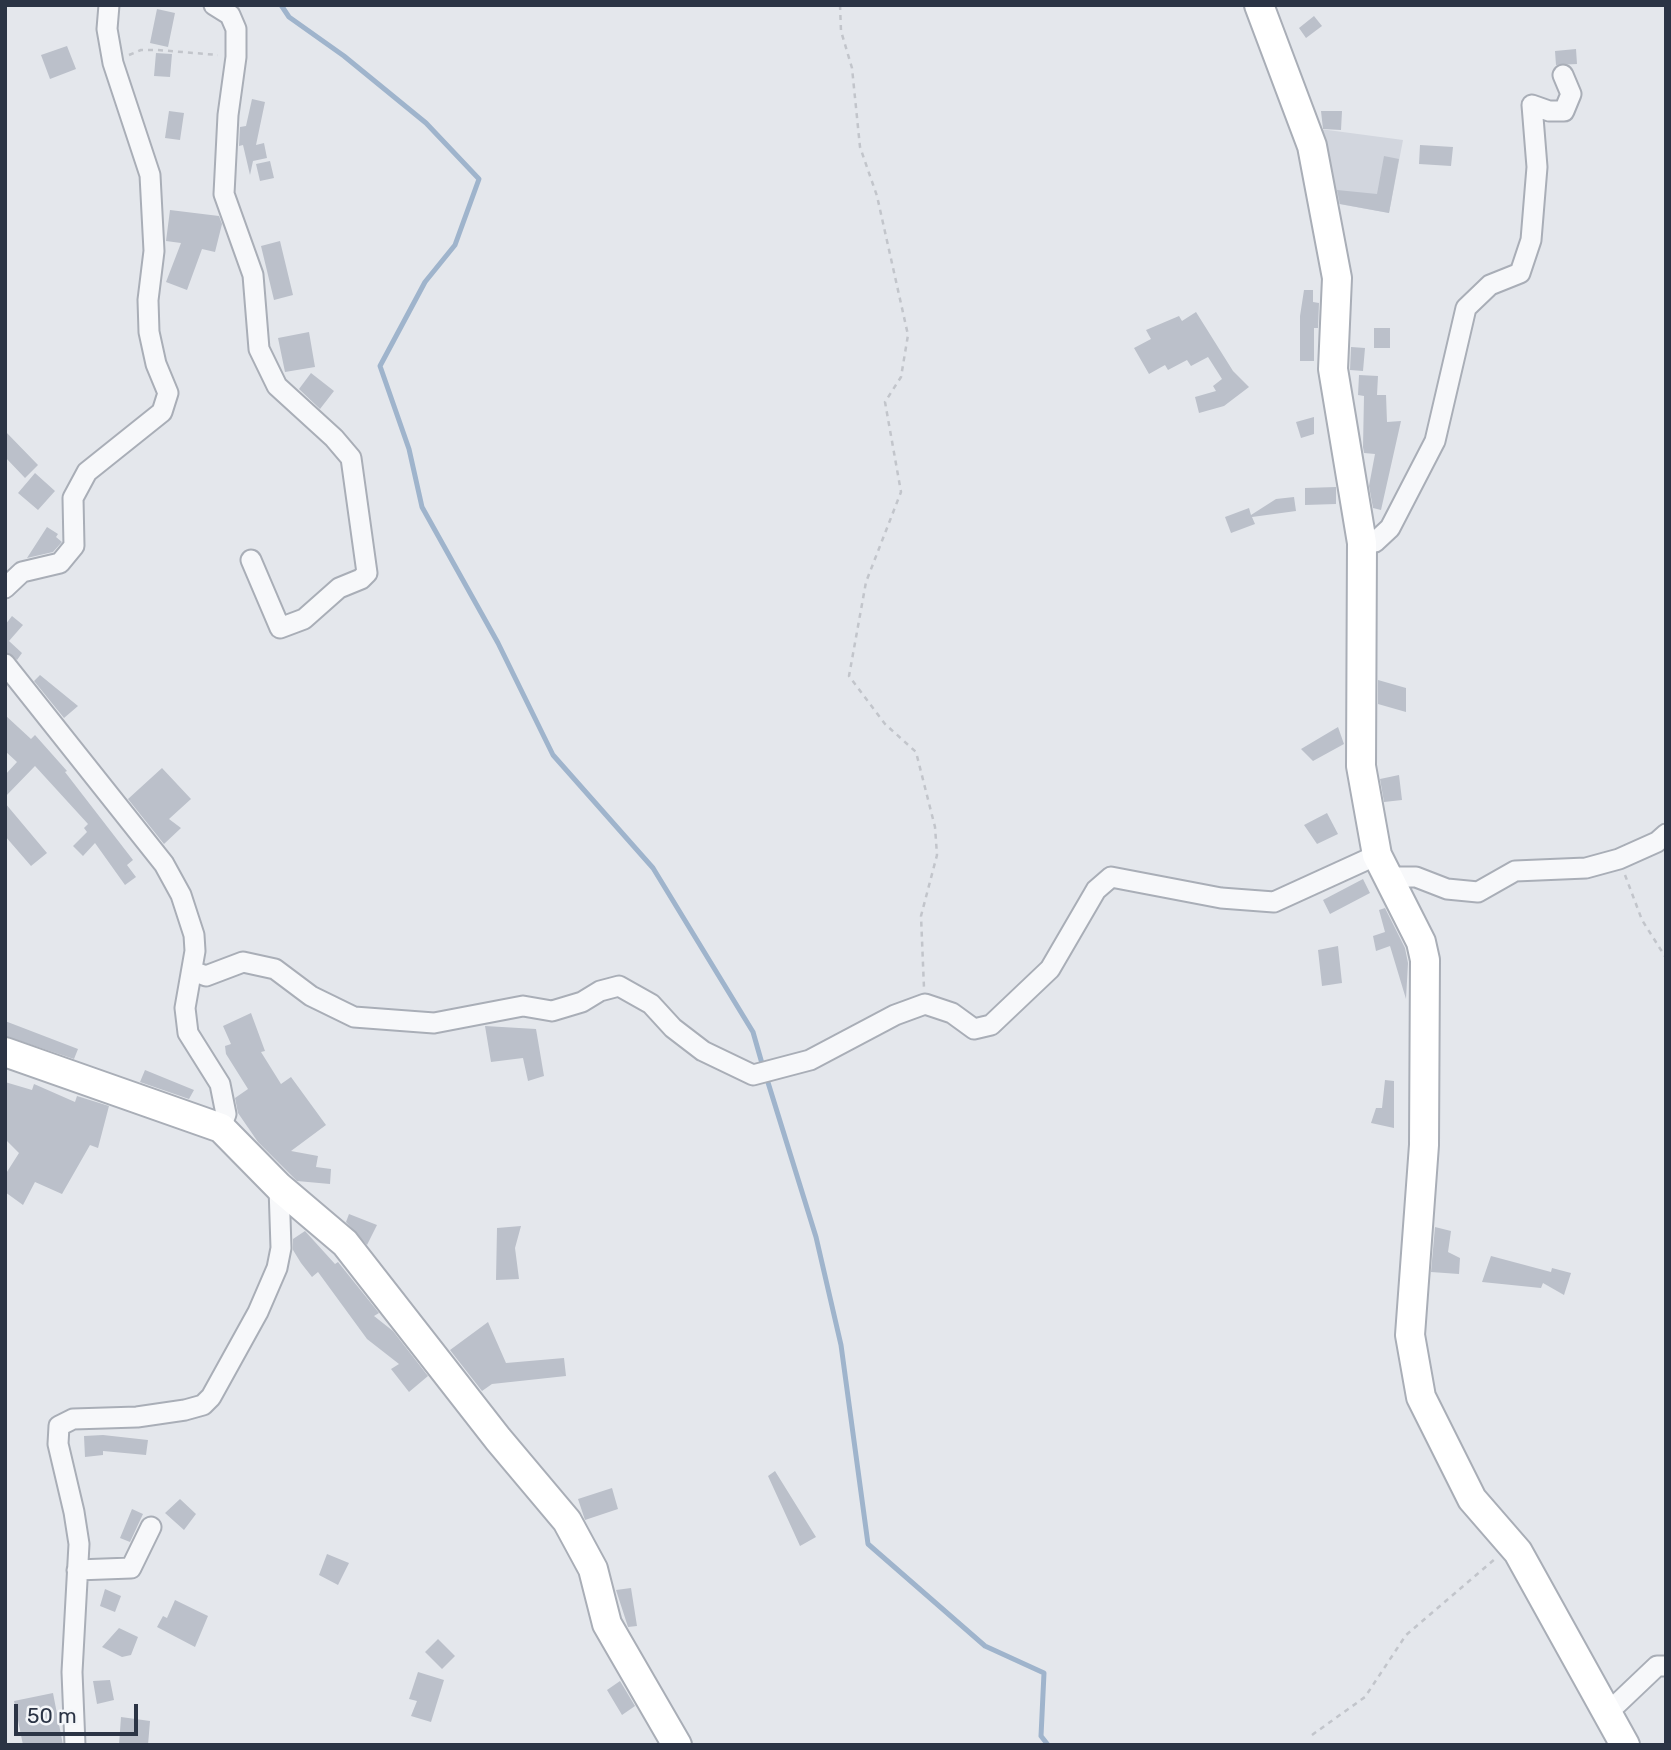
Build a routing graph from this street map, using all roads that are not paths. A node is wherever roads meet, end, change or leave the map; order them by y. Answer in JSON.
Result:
{"nodes":[{"id":1,"x":109,"y":5,"type":"edge"},
{"id":2,"x":214,"y":5,"type":"edge"},
{"id":3,"x":1259,"y":5,"type":"edge"},
{"id":4,"x":1563,"y":75,"type":"dead end"},
{"id":5,"x":1362,"y":543,"type":"junction"},
{"id":6,"x":251,"y":559,"type":"dead end"},
{"id":7,"x":5,"y":588,"type":"edge"},
{"id":8,"x":5,"y":664,"type":"edge"},
{"id":9,"x":1666,"y":834,"type":"edge"},
{"id":10,"x":1383,"y":866,"type":"junction"},
{"id":11,"x":193,"y":971,"type":"junction"},
{"id":12,"x":5,"y":1052,"type":"edge"},
{"id":13,"x":222,"y":1128,"type":"junction"},
{"id":14,"x":279,"y":1187,"type":"junction"},
{"id":15,"x":151,"y":1527,"type":"dead end"},
{"id":16,"x":77,"y":1570,"type":"junction"},
{"id":17,"x":1666,"y":1666,"type":"edge"},
{"id":18,"x":1605,"y":1709,"type":"junction"},
{"id":19,"x":75,"y":1745,"type":"edge"},
{"id":20,"x":677,"y":1745,"type":"edge"},
{"id":21,"x":1625,"y":1745,"type":"edge"}],
"edges":[{"from":1,"to":7,"type":"street"},
{"from":2,"to":6,"type":"street"},
{"from":3,"to":5,"type":"street"},
{"from":4,"to":5,"type":"street"},
{"from":5,"to":10,"type":"street"},
{"from":8,"to":11,"type":"street"},
{"from":9,"to":10,"type":"street"},
{"from":10,"to":11,"type":"street"},
{"from":10,"to":18,"type":"street"},
{"from":11,"to":13,"type":"street"},
{"from":12,"to":13,"type":"street"},
{"from":13,"to":14,"type":"street"},
{"from":14,"to":16,"type":"street"},
{"from":14,"to":20,"type":"street"},
{"from":15,"to":16,"type":"street"},
{"from":16,"to":19,"type":"street"},
{"from":17,"to":18,"type":"street"},
{"from":18,"to":21,"type":"street"}]}
